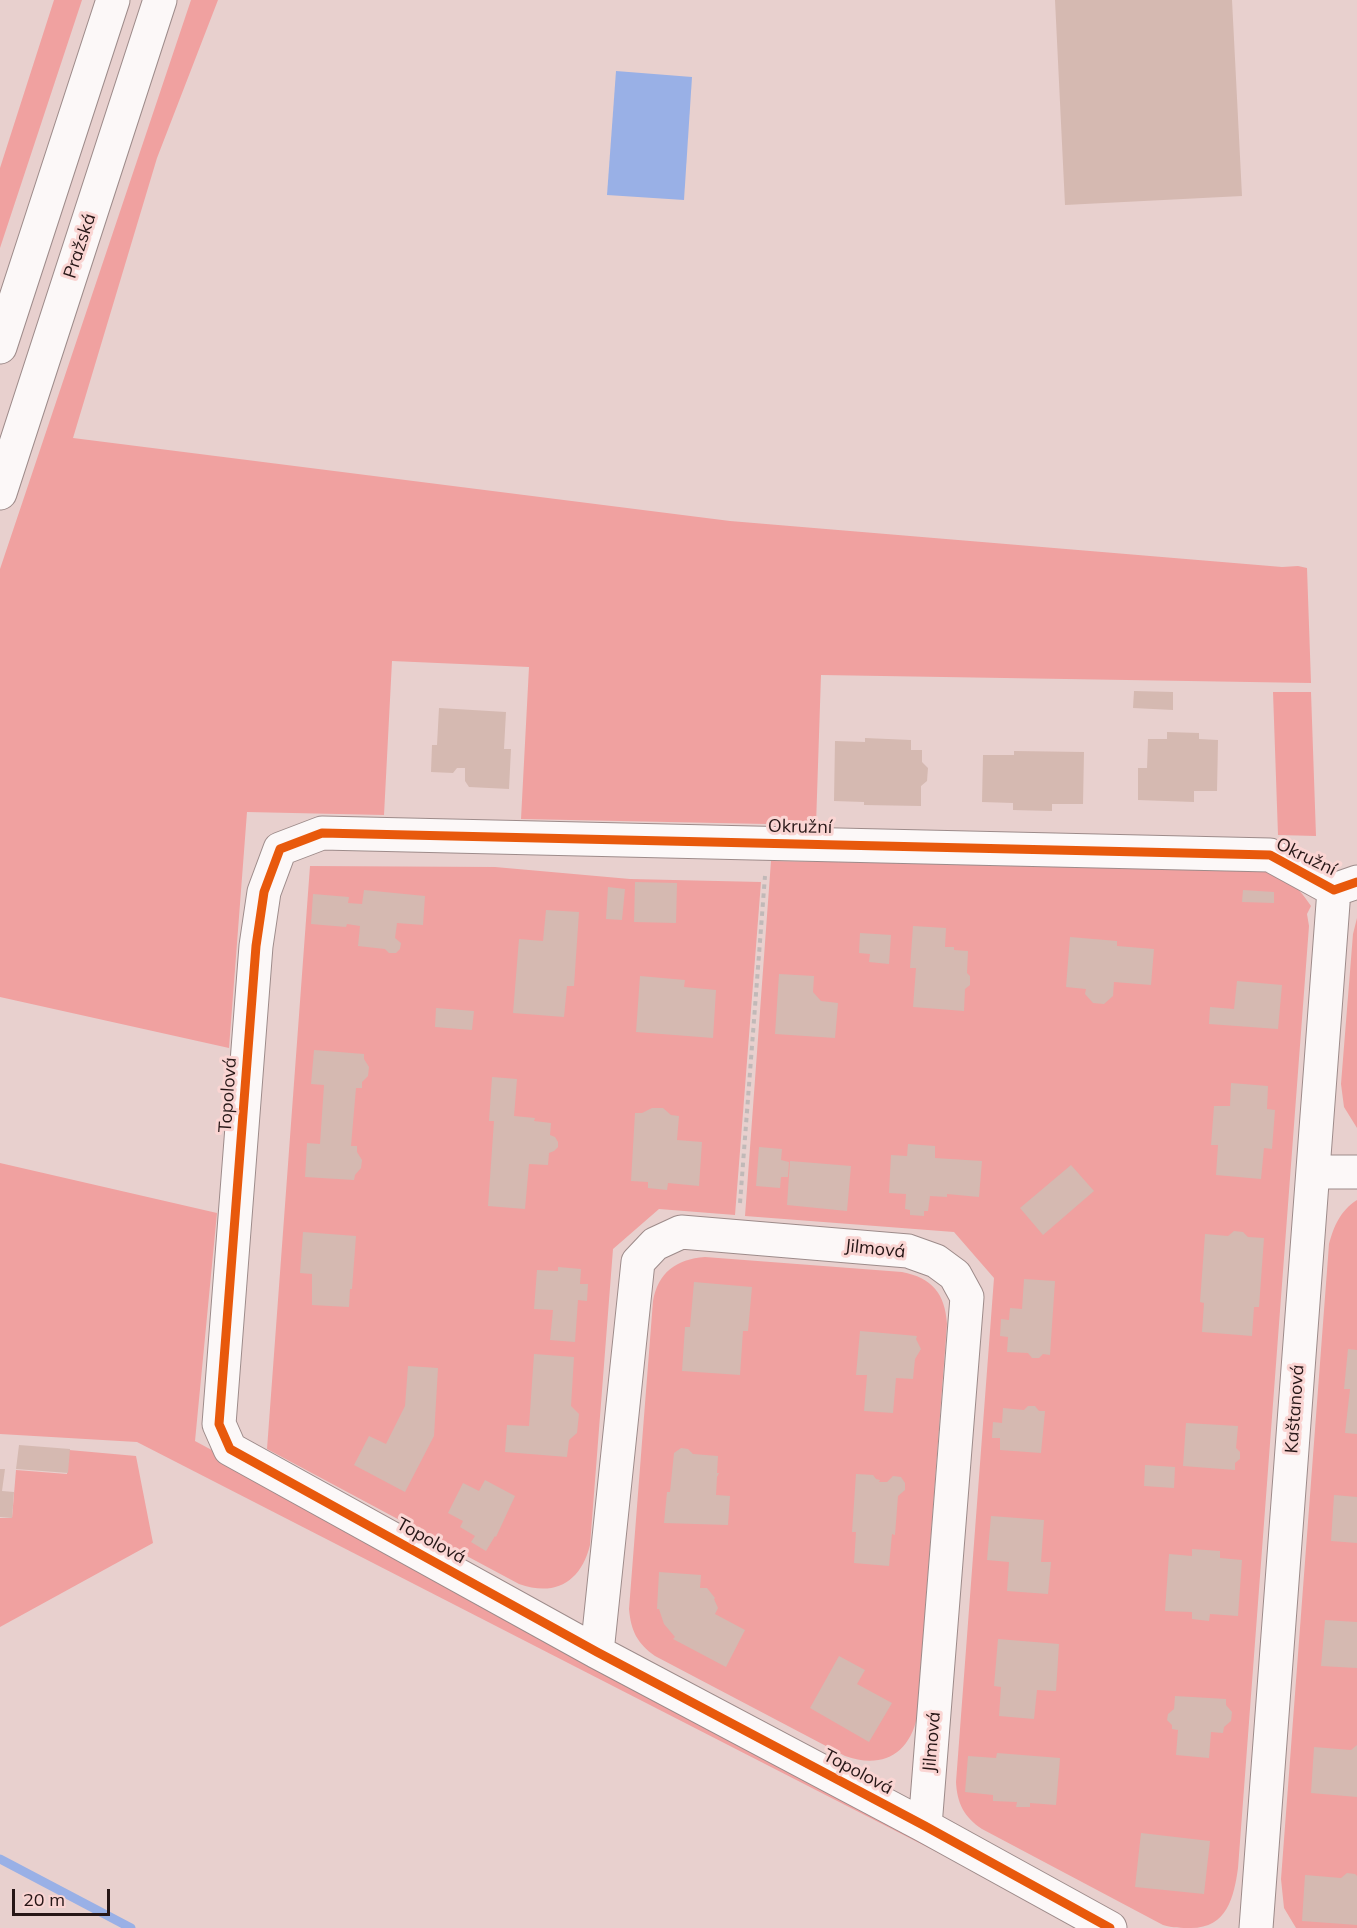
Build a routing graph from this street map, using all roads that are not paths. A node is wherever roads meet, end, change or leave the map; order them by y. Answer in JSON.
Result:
{"nodes":[{"id":1,"x":113,"y":0,"type":"edge"},
{"id":2,"x":160,"y":0,"type":"edge"},
{"id":3,"x":0,"y":347,"type":"edge"},
{"id":4,"x":0,"y":493,"type":"edge"},
{"id":5,"x":1345,"y":886,"type":"edge"},
{"id":6,"x":264,"y":892,"type":"joint"},
{"id":7,"x":1313,"y":1172,"type":"junction"},
{"id":8,"x":1357,"y":1172,"type":"edge"},
{"id":9,"x":597,"y":1652,"type":"junction"},
{"id":10,"x":925,"y":1826,"type":"junction"},
{"id":11,"x":1110,"y":1928,"type":"edge"},
{"id":12,"x":1256,"y":1928,"type":"edge"}],
"edges":[{"from":1,"to":3,"type":"street"},
{"from":2,"to":4,"type":"street","name":"Pražská"},
{"from":5,"to":6,"type":"street","name":"Okružní"},
{"from":5,"to":7,"type":"street","name":"Kaštanová"},
{"from":6,"to":9,"type":"street","name":"Topolová"},
{"from":7,"to":8,"type":"street"},
{"from":7,"to":12,"type":"street","name":"Kaštanová"},
{"from":9,"to":10,"type":"street","name":"Topolová"},
{"from":9,"to":10,"type":"street","name":"Jilmová"},
{"from":10,"to":11,"type":"street","name":"Topolová"}]}
